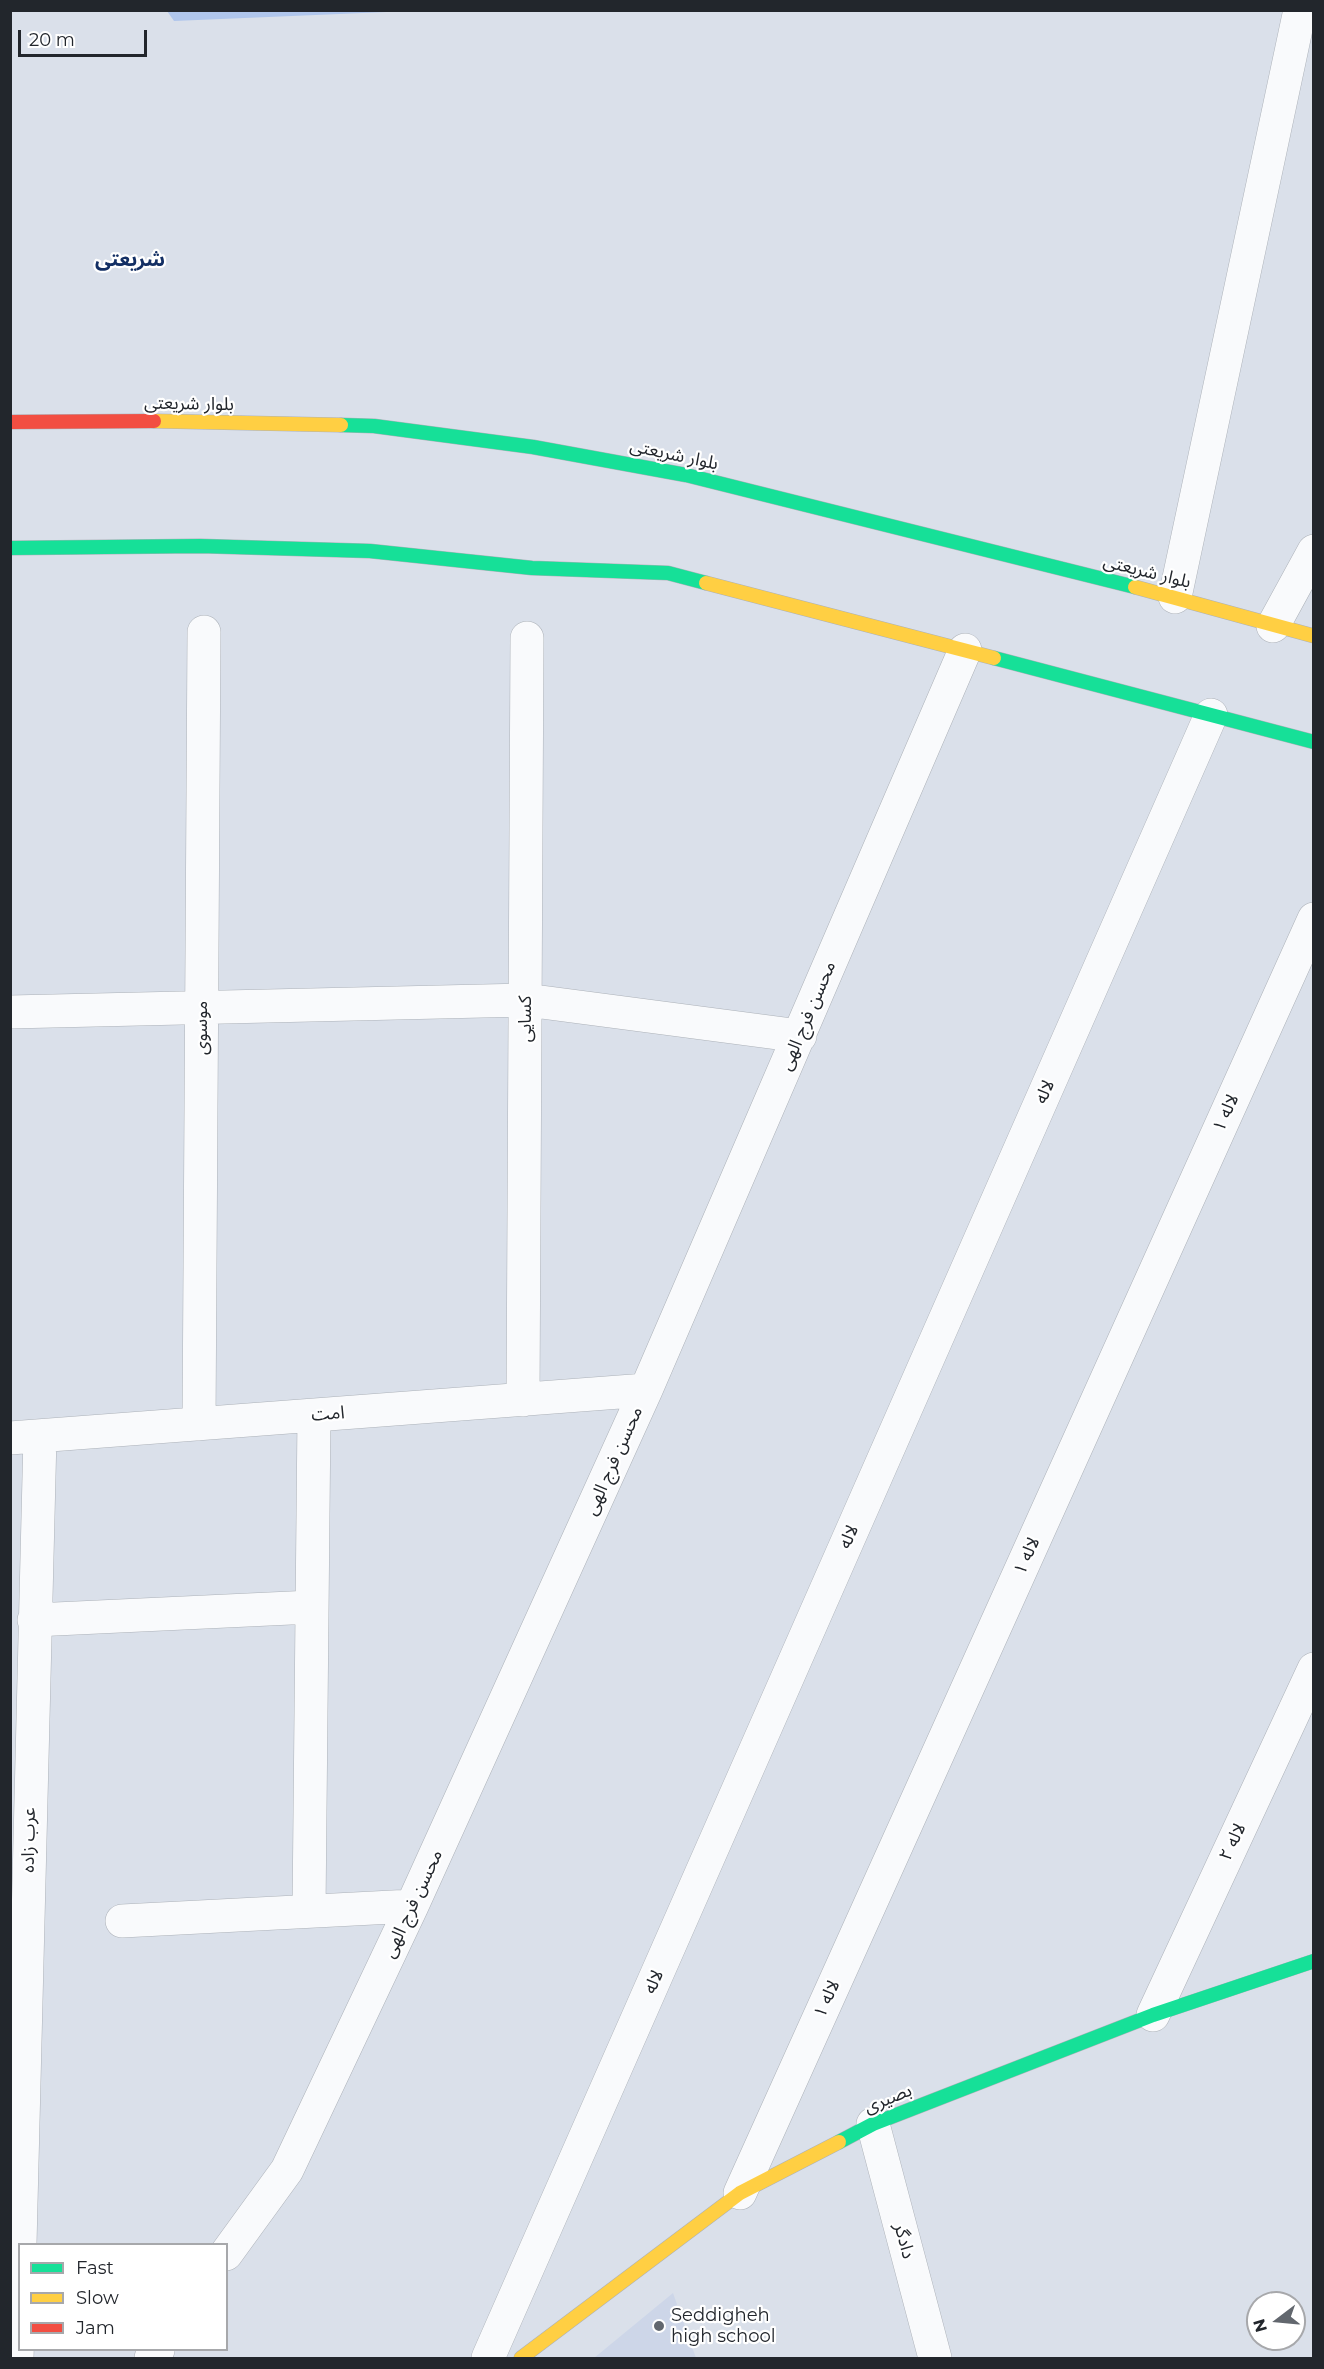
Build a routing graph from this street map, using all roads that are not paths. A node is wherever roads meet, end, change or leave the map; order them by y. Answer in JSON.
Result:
{"nodes":[{"id":1,"x":1300,"y":10,"type":"edge"},
{"id":2,"x":10,"y":423,"type":"edge"},
{"id":3,"x":10,"y":548,"type":"edge"},
{"id":4,"x":1314,"y":551,"type":"edge"},
{"id":5,"x":1175,"y":597,"type":"junction"},
{"id":6,"x":1273,"y":626,"type":"junction"},
{"id":7,"x":204,"y":632,"type":"dead end"},
{"id":8,"x":1314,"y":636,"type":"edge"},
{"id":9,"x":527,"y":638,"type":"dead end"},
{"id":10,"x":965,"y":650,"type":"junction"},
{"id":11,"x":1211,"y":715,"type":"junction"},
{"id":12,"x":1314,"y":742,"type":"edge"},
{"id":13,"x":1314,"y":919,"type":"edge"},
{"id":14,"x":1302,"y":974,"type":"edge"},
{"id":15,"x":526,"y":1000,"type":"junction"},
{"id":16,"x":202,"y":1006,"type":"junction"},
{"id":17,"x":10,"y":1012,"type":"edge"},
{"id":18,"x":800,"y":1036,"type":"junction"},
{"id":19,"x":646,"y":1390,"type":"junction"},
{"id":20,"x":523,"y":1400,"type":"junction"},
{"id":21,"x":314,"y":1415,"type":"junction"},
{"id":22,"x":199,"y":1424,"type":"junction"},
{"id":23,"x":25,"y":1437,"type":"edge"},
{"id":24,"x":312,"y":1607,"type":"junction"},
{"id":25,"x":34,"y":1620,"type":"junction"},
{"id":26,"x":1314,"y":1669,"type":"edge"},
{"id":27,"x":412,"y":1906,"type":"junction"},
{"id":28,"x":309,"y":1911,"type":"junction"},
{"id":29,"x":122,"y":1921,"type":"dead end"},
{"id":30,"x":1314,"y":1961,"type":"edge"},
{"id":31,"x":1153,"y":2015,"type":"junction"},
{"id":32,"x":873,"y":2124,"type":"junction"},
{"id":33,"x":740,"y":2193,"type":"junction"},
{"id":34,"x":20,"y":2243,"type":"edge"},
{"id":35,"x":228,"y":2251,"type":"edge"},
{"id":36,"x":18,"y":2328,"type":"edge"},
{"id":37,"x":17,"y":2358,"type":"edge"},
{"id":38,"x":488,"y":2358,"type":"edge"},
{"id":39,"x":521,"y":2358,"type":"edge"},
{"id":40,"x":934,"y":2358,"type":"edge"}],
"edges":[{"from":1,"to":5,"type":"street"},
{"from":2,"to":5,"type":"main road","name":"بلوار شریعتی"},
{"from":3,"to":10,"type":"main road"},
{"from":4,"to":6,"type":"street"},
{"from":5,"to":6,"type":"main road","name":"بلوار شریعتی"},
{"from":6,"to":8,"type":"main road","name":"بلوار شریعتی"},
{"from":7,"to":16,"type":"street","name":"موسوی"},
{"from":9,"to":15,"type":"street","name":"کسایی"},
{"from":10,"to":11,"type":"main road"},
{"from":10,"to":18,"type":"street","name":"محسن فرج الهی"},
{"from":11,"to":12,"type":"main road"},
{"from":11,"to":38,"type":"street","name":"لاله"},
{"from":13,"to":14,"type":"street","name":"لاله ۱"},
{"from":14,"to":33,"type":"street","name":"لاله ۱"},
{"from":15,"to":16,"type":"street"},
{"from":15,"to":18,"type":"street"},
{"from":15,"to":20,"type":"street","name":"کسایی"},
{"from":16,"to":17,"type":"street"},
{"from":16,"to":22,"type":"street","name":"موسوی"},
{"from":18,"to":19,"type":"street","name":"محسن فرج الهی"},
{"from":19,"to":20,"type":"street","name":"امت"},
{"from":19,"to":27,"type":"street","name":"محسن فرج الهی"},
{"from":20,"to":21,"type":"street","name":"امت"},
{"from":21,"to":22,"type":"street","name":"امت"},
{"from":21,"to":24,"type":"street"},
{"from":22,"to":23,"type":"street","name":"امت"},
{"from":23,"to":25,"type":"street","name":"عرب زاده"},
{"from":24,"to":25,"type":"street"},
{"from":24,"to":28,"type":"street"},
{"from":25,"to":34,"type":"street","name":"عرب زاده"},
{"from":26,"to":31,"type":"street","name":"لاله ۲"},
{"from":27,"to":28,"type":"street"},
{"from":27,"to":35,"type":"street","name":"محسن فرج الهی"},
{"from":28,"to":29,"type":"street"},
{"from":30,"to":31,"type":"main road","name":"بصیری"},
{"from":31,"to":32,"type":"main road","name":"بصیری"},
{"from":32,"to":33,"type":"main road","name":"بصیری"},
{"from":32,"to":40,"type":"street","name":"دادگر"},
{"from":33,"to":39,"type":"main road","name":"بصیری"},
{"from":36,"to":37,"type":"street"}]}
